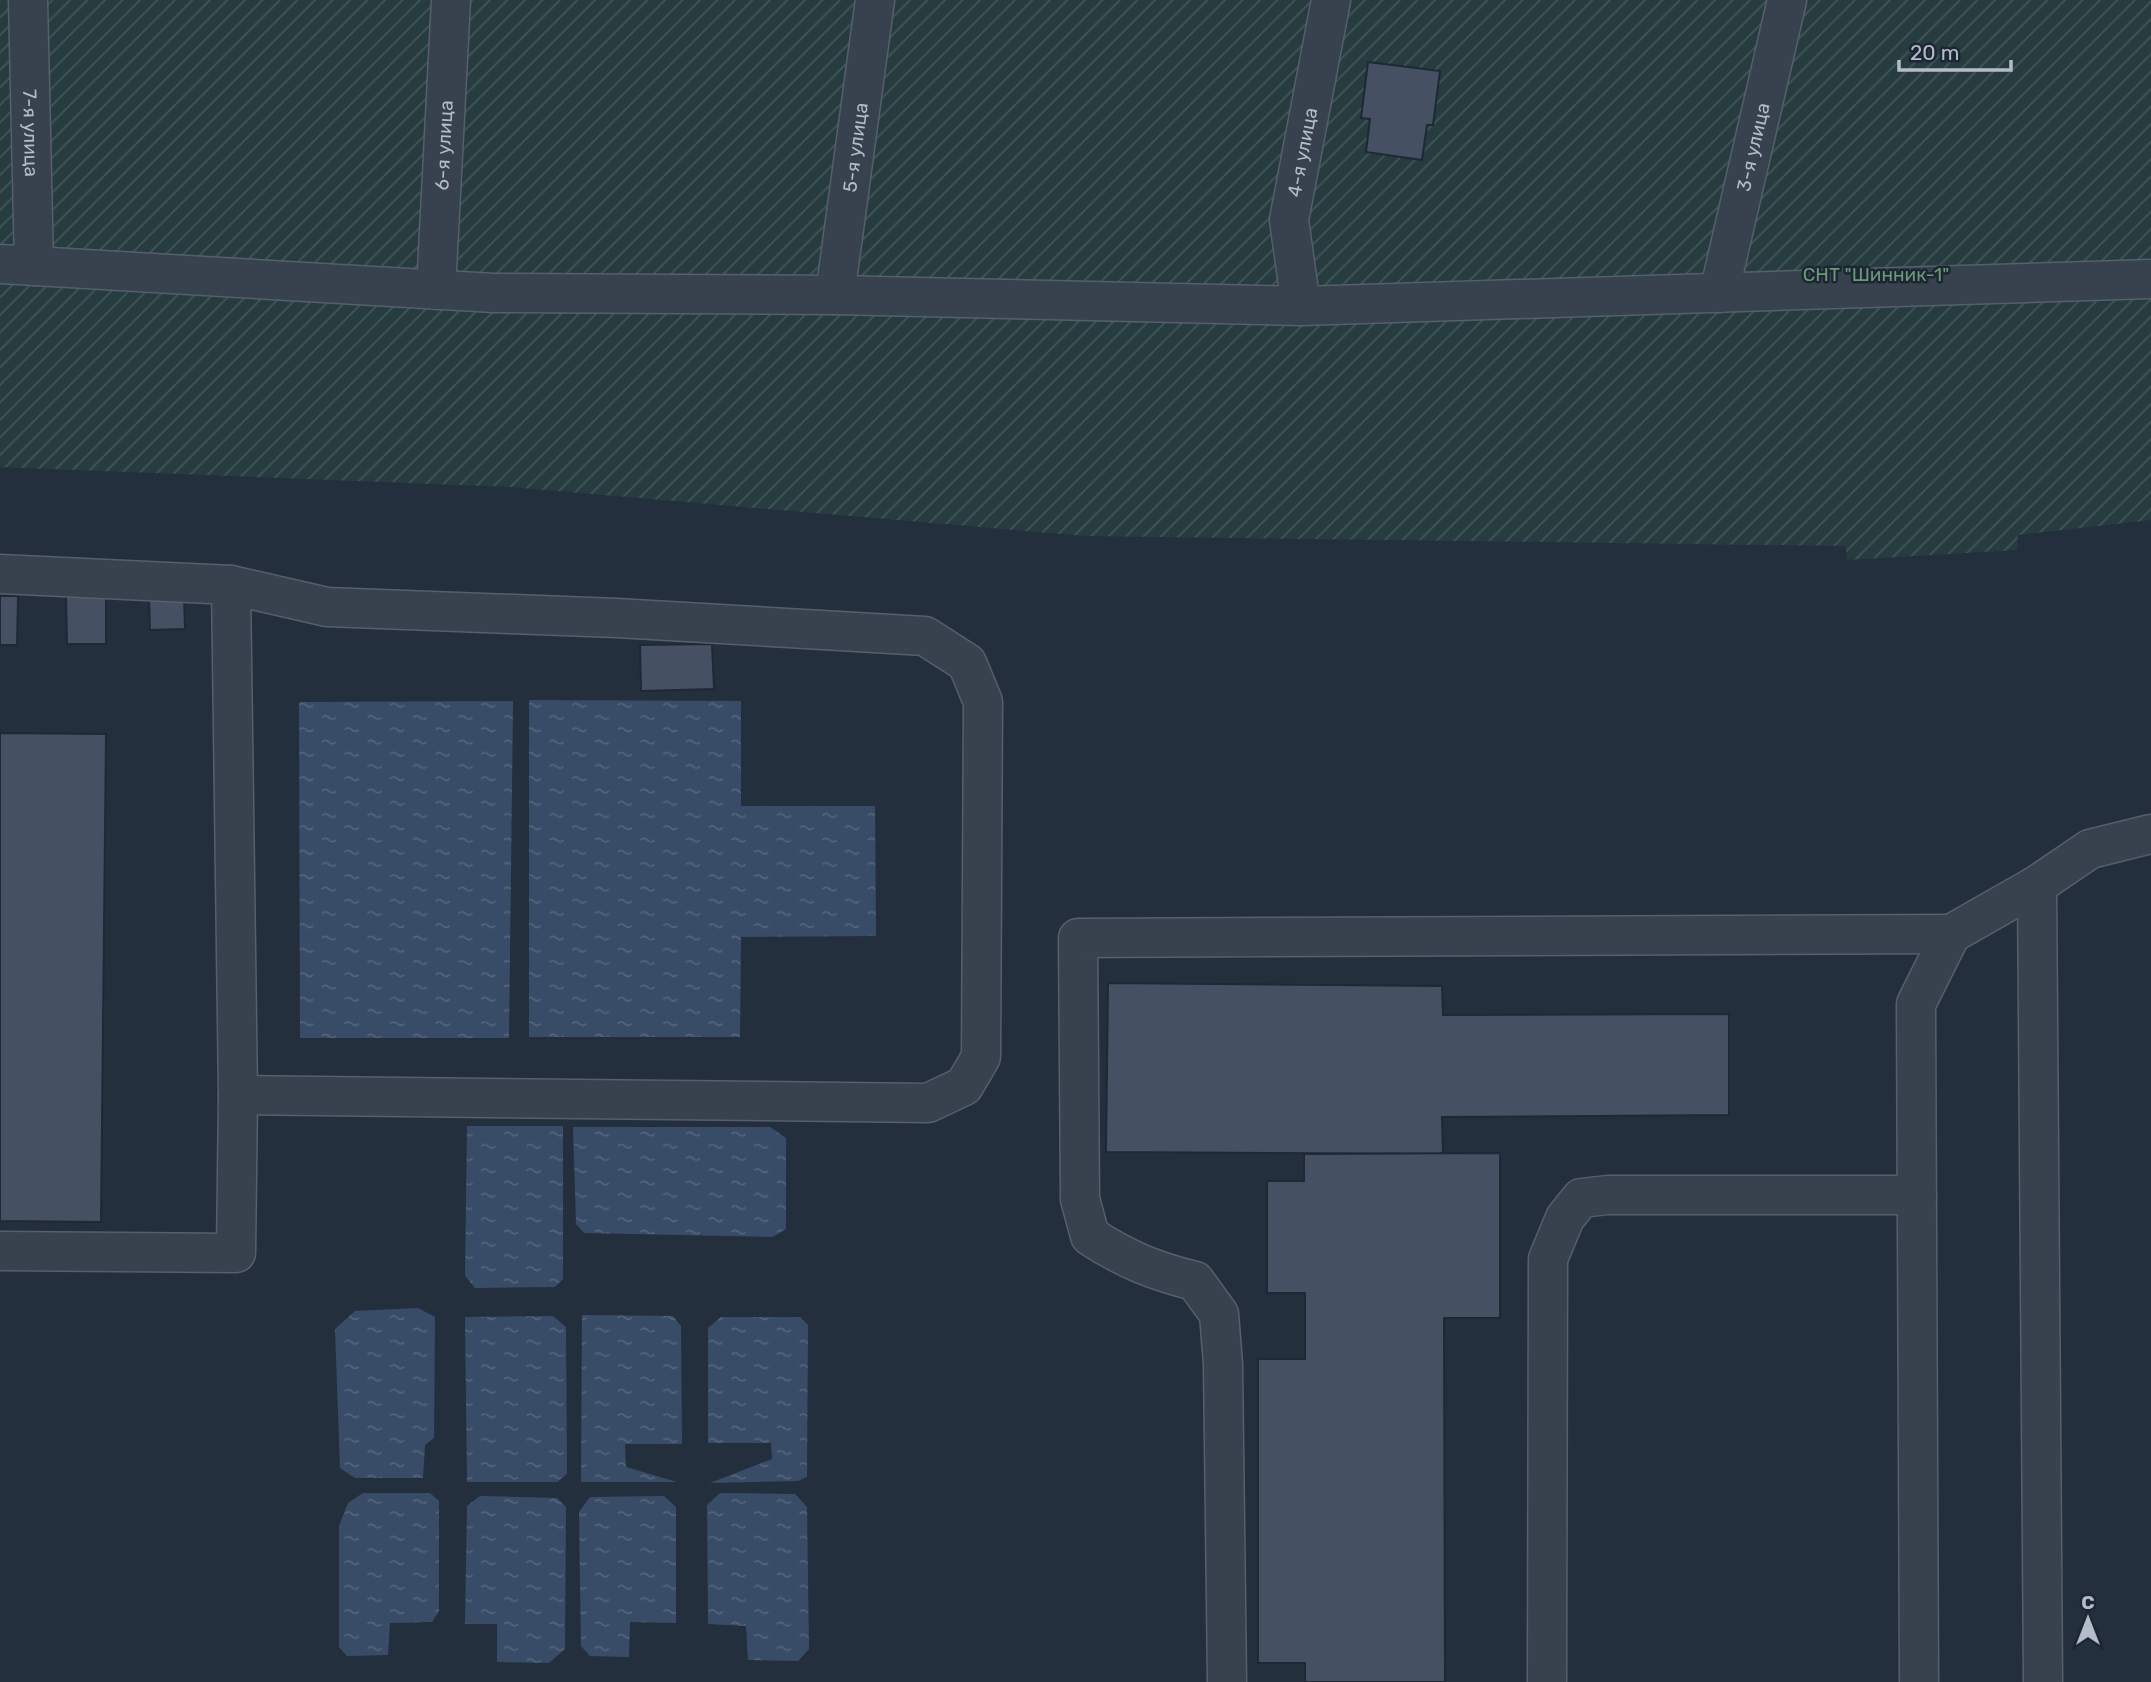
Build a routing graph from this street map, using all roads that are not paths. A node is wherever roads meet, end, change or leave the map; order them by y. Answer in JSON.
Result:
{"nodes":[{"id":1,"x":27,"y":0,"type":"edge"},
{"id":2,"x":451,"y":0,"type":"edge"},
{"id":3,"x":875,"y":0,"type":"edge"},
{"id":4,"x":1331,"y":0,"type":"edge"},
{"id":5,"x":1787,"y":0,"type":"edge"},
{"id":6,"x":17,"y":265,"type":"edge"},
{"id":7,"x":2151,"y":279,"type":"edge"},
{"id":8,"x":436,"y":290,"type":"junction"},
{"id":9,"x":1719,"y":293,"type":"junction"},
{"id":10,"x":835,"y":295,"type":"junction"},
{"id":11,"x":1301,"y":306,"type":"junction"},
{"id":12,"x":0,"y":574,"type":"edge"},
{"id":13,"x":232,"y":585,"type":"junction"},
{"id":14,"x":2151,"y":834,"type":"edge"},
{"id":15,"x":2037,"y":885,"type":"junction"},
{"id":16,"x":1951,"y":934,"type":"junction"},
{"id":17,"x":238,"y":1095,"type":"junction"},
{"id":18,"x":1917,"y":1195,"type":"junction"},
{"id":19,"x":0,"y":1251,"type":"edge"},
{"id":20,"x":1227,"y":1682,"type":"edge"},
{"id":21,"x":1547,"y":1682,"type":"edge"},
{"id":22,"x":1919,"y":1682,"type":"edge"},
{"id":23,"x":2043,"y":1682,"type":"edge"}],
"edges":[{"from":1,"to":6,"type":"street","name":"7-я улица"},
{"from":2,"to":8,"type":"street","name":"6-я улица"},
{"from":3,"to":10,"type":"street","name":"5-я улица"},
{"from":4,"to":11,"type":"street","name":"4-я улица"},
{"from":5,"to":9,"type":"street","name":"3-я улица"},
{"from":6,"to":8,"type":"street"},
{"from":7,"to":9,"type":"street"},
{"from":8,"to":10,"type":"street"},
{"from":9,"to":11,"type":"street"},
{"from":10,"to":11,"type":"street"},
{"from":12,"to":13,"type":"street"},
{"from":13,"to":17,"type":"street"},
{"from":13,"to":17,"type":"street"},
{"from":14,"to":15,"type":"street"},
{"from":15,"to":16,"type":"street"},
{"from":15,"to":23,"type":"street"},
{"from":16,"to":18,"type":"street"},
{"from":16,"to":20,"type":"street"},
{"from":17,"to":19,"type":"street"},
{"from":18,"to":21,"type":"street"},
{"from":18,"to":22,"type":"street"}]}
